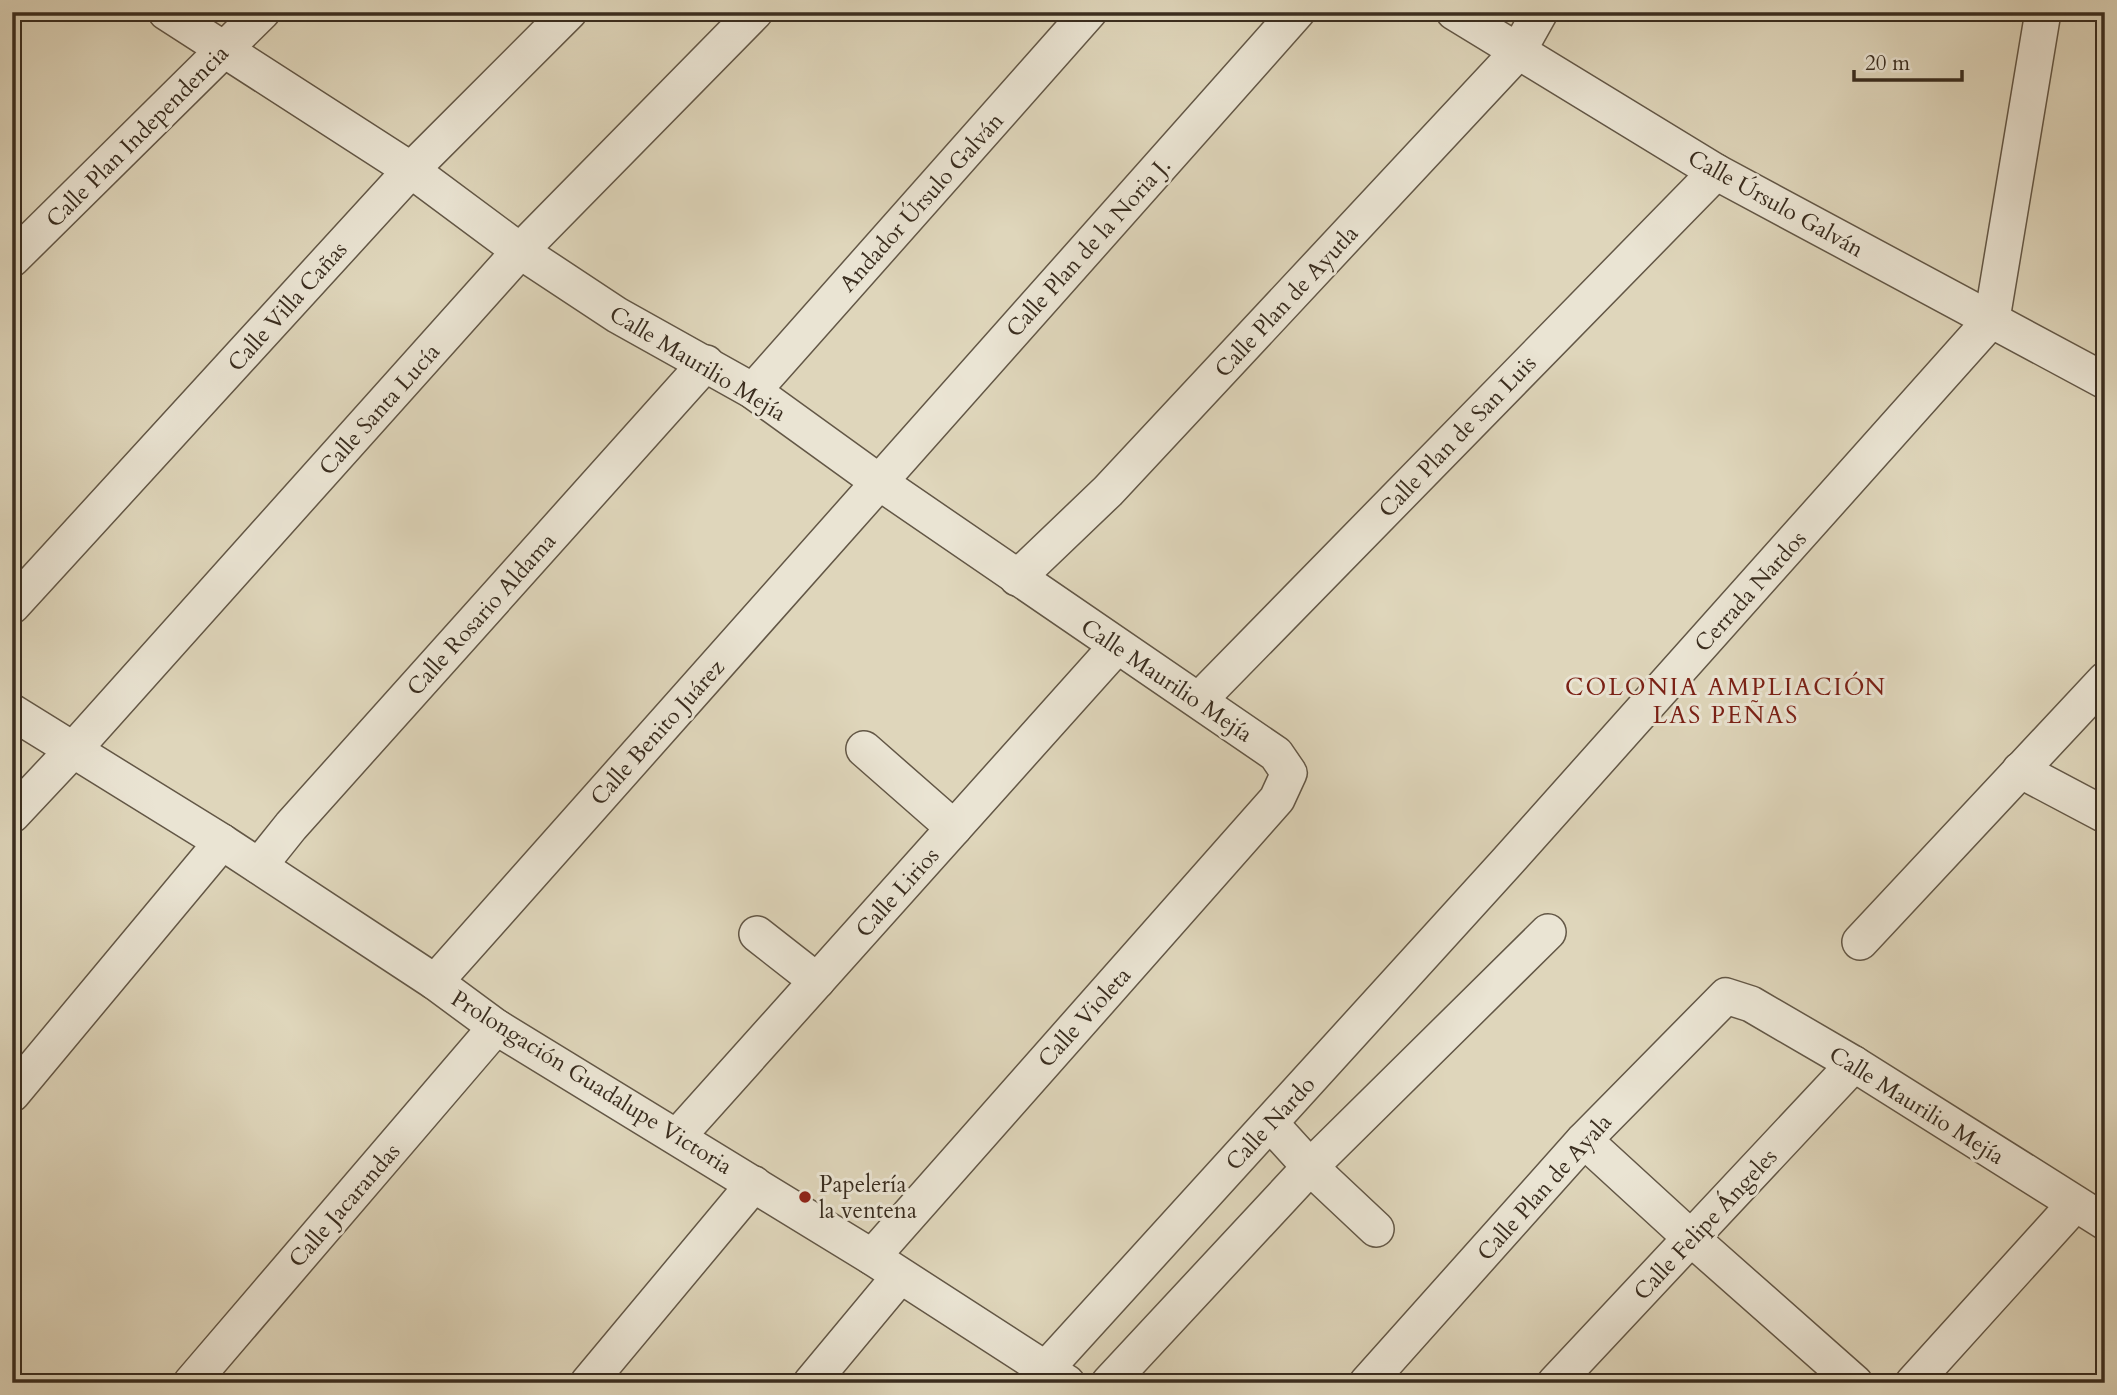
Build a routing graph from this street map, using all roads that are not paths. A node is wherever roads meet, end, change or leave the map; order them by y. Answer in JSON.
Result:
{"nodes":[{"id":1,"x":166,"y":12,"type":"edge"},
{"id":2,"x":262,"y":12,"type":"edge"},
{"id":3,"x":569,"y":12,"type":"edge"},
{"id":4,"x":755,"y":12,"type":"edge"},
{"id":5,"x":1089,"y":12,"type":"edge"},
{"id":6,"x":1297,"y":12,"type":"edge"},
{"id":7,"x":1454,"y":12,"type":"edge"},
{"id":8,"x":1540,"y":12,"type":"edge"},
{"id":9,"x":2043,"y":12,"type":"edge"},
{"id":10,"x":223,"y":50,"type":"junction"},
{"id":11,"x":1517,"y":53,"type":"junction"},
{"id":12,"x":411,"y":170,"type":"junction"},
{"id":13,"x":1716,"y":172,"type":"junction"},
{"id":14,"x":520,"y":251,"type":"junction"},
{"id":15,"x":12,"y":259,"type":"edge"},
{"id":16,"x":1992,"y":319,"type":"junction"},
{"id":17,"x":706,"y":363,"type":"junction"},
{"id":18,"x":2105,"y":381,"type":"edge"},
{"id":19,"x":754,"y":391,"type":"junction"},
{"id":20,"x":879,"y":482,"type":"junction"},
{"id":21,"x":1017,"y":578,"type":"junction"},
{"id":22,"x":12,"y":606,"type":"edge"},
{"id":23,"x":1117,"y":646,"type":"junction"},
{"id":24,"x":2105,"y":680,"type":"edge"},
{"id":25,"x":1199,"y":700,"type":"junction"},
{"id":26,"x":12,"y":712,"type":"edge"},
{"id":27,"x":74,"y":749,"type":"junction"},
{"id":28,"x":864,"y":749,"type":"dead end"},
{"id":29,"x":2020,"y":769,"type":"junction"},
{"id":30,"x":1289,"y":773,"type":"joint"},
{"id":31,"x":12,"y":815,"type":"edge"},
{"id":32,"x":2105,"y":815,"type":"edge"},
{"id":33,"x":954,"y":828,"type":"junction"},
{"id":34,"x":222,"y":842,"type":"junction"},
{"id":35,"x":1507,"y":862,"type":"joint"},
{"id":36,"x":259,"y":866,"type":"junction"},
{"id":37,"x":1548,"y":932,"type":"dead end"},
{"id":38,"x":757,"y":934,"type":"dead end"},
{"id":39,"x":1860,"y":942,"type":"dead end"},
{"id":40,"x":817,"y":981,"type":"junction"},
{"id":41,"x":435,"y":982,"type":"junction"},
{"id":42,"x":1726,"y":996,"type":"joint"},
{"id":43,"x":496,"y":1027,"type":"junction"},
{"id":44,"x":1854,"y":1064,"type":"junction"},
{"id":45,"x":12,"y":1094,"type":"edge"},
{"id":46,"x":1270,"y":1123,"type":"junction"},
{"id":47,"x":677,"y":1137,"type":"junction"},
{"id":48,"x":1584,"y":1140,"type":"junction"},
{"id":49,"x":1310,"y":1167,"type":"junction"},
{"id":50,"x":754,"y":1184,"type":"junction"},
{"id":51,"x":2075,"y":1204,"type":"junction"},
{"id":52,"x":2105,"y":1222,"type":"edge"},
{"id":53,"x":1376,"y":1229,"type":"dead end"},
{"id":54,"x":1691,"y":1238,"type":"junction"},
{"id":55,"x":872,"y":1257,"type":"junction"},
{"id":56,"x":901,"y":1276,"type":"junction"},
{"id":57,"x":1048,"y":1378,"type":"edge"},
{"id":58,"x":191,"y":1383,"type":"edge"},
{"id":59,"x":588,"y":1383,"type":"edge"},
{"id":60,"x":811,"y":1383,"type":"edge"},
{"id":61,"x":1109,"y":1383,"type":"edge"},
{"id":62,"x":1367,"y":1383,"type":"edge"},
{"id":63,"x":1555,"y":1383,"type":"edge"},
{"id":64,"x":1856,"y":1383,"type":"edge"},
{"id":65,"x":1913,"y":1383,"type":"edge"}],
"edges":[{"from":1,"to":10,"type":"street","name":"Calle Maurilio Mejía"},
{"from":2,"to":10,"type":"street","name":"Calle Plan Independencia"},
{"from":3,"to":12,"type":"street","name":"Calle Villa Cañas"},
{"from":4,"to":14,"type":"street","name":"Calle Santa Lucía"},
{"from":5,"to":19,"type":"street","name":"Andador Úrsulo Galván"},
{"from":6,"to":20,"type":"street","name":"Calle Plan de la Noria J."},
{"from":7,"to":11,"type":"street","name":"Calle Úrsulo Galván"},
{"from":8,"to":11,"type":"street","name":"Calle Plan de Ayutla"},
{"from":9,"to":16,"type":"street"},
{"from":10,"to":12,"type":"street","name":"Calle Maurilio Mejía"},
{"from":10,"to":15,"type":"street","name":"Calle Plan Independencia"},
{"from":11,"to":13,"type":"street","name":"Calle Úrsulo Galván"},
{"from":11,"to":21,"type":"street","name":"Calle Plan de Ayutla"},
{"from":12,"to":14,"type":"street","name":"Calle Maurilio Mejía"},
{"from":12,"to":22,"type":"street","name":"Calle Villa Cañas"},
{"from":13,"to":16,"type":"street","name":"Calle Úrsulo Galván"},
{"from":13,"to":25,"type":"street","name":"Calle Plan de San Luis"},
{"from":14,"to":17,"type":"street","name":"Calle Maurilio Mejía"},
{"from":14,"to":27,"type":"street","name":"Calle Santa Lucía"},
{"from":16,"to":18,"type":"street","name":"Calle Úrsulo Galván"},
{"from":16,"to":35,"type":"street","name":"Cerrada Nardos"},
{"from":17,"to":19,"type":"street","name":"Calle Maurilio Mejía"},
{"from":17,"to":36,"type":"street","name":"Calle Rosario Aldama"},
{"from":19,"to":20,"type":"street","name":"Calle Maurilio Mejía"},
{"from":20,"to":21,"type":"street","name":"Calle Maurilio Mejía"},
{"from":20,"to":41,"type":"street","name":"Calle Benito Juárez"},
{"from":21,"to":23,"type":"street","name":"Calle Maurilio Mejía"},
{"from":23,"to":25,"type":"street","name":"Calle Maurilio Mejía"},
{"from":23,"to":33,"type":"street","name":"Calle Lirios"},
{"from":24,"to":29,"type":"street"},
{"from":25,"to":30,"type":"street","name":"Calle Maurilio Mejía"},
{"from":26,"to":27,"type":"street","name":"Prolongación Guadalupe Victoria"},
{"from":27,"to":31,"type":"street","name":"Calle Santa Lucía"},
{"from":27,"to":34,"type":"street","name":"Prolongación Guadalupe Victoria"},
{"from":28,"to":33,"type":"street"},
{"from":29,"to":32,"type":"street"},
{"from":29,"to":39,"type":"street"},
{"from":30,"to":55,"type":"street","name":"Calle Violeta"},
{"from":33,"to":40,"type":"street","name":"Calle Lirios"},
{"from":34,"to":36,"type":"street","name":"Prolongación Guadalupe Victoria"},
{"from":34,"to":45,"type":"street"},
{"from":35,"to":46,"type":"street","name":"Calle Nardo"},
{"from":36,"to":41,"type":"street","name":"Prolongación Guadalupe Victoria"},
{"from":37,"to":49,"type":"street"},
{"from":38,"to":40,"type":"street"},
{"from":40,"to":47,"type":"street","name":"Calle Lirios"},
{"from":41,"to":43,"type":"street","name":"Prolongación Guadalupe Victoria"},
{"from":42,"to":44,"type":"street","name":"Calle Maurilio Mejía"},
{"from":42,"to":48,"type":"street","name":"Calle Plan de Ayala"},
{"from":43,"to":47,"type":"street","name":"Prolongación Guadalupe Victoria"},
{"from":43,"to":58,"type":"street","name":"Calle Jacarandas"},
{"from":44,"to":51,"type":"street","name":"Calle Maurilio Mejía"},
{"from":44,"to":54,"type":"street","name":"Calle Felipe Ángeles"},
{"from":46,"to":49,"type":"street"},
{"from":46,"to":57,"type":"street","name":"Calle Nardo"},
{"from":47,"to":50,"type":"street","name":"Prolongación Guadalupe Victoria"},
{"from":48,"to":54,"type":"street"},
{"from":48,"to":62,"type":"street","name":"Calle Plan de Ayala"},
{"from":49,"to":53,"type":"street"},
{"from":49,"to":61,"type":"street"},
{"from":50,"to":55,"type":"street","name":"Prolongación Guadalupe Victoria"},
{"from":50,"to":59,"type":"street"},
{"from":51,"to":52,"type":"street","name":"Calle Maurilio Mejía"},
{"from":51,"to":65,"type":"street"},
{"from":54,"to":63,"type":"street","name":"Calle Felipe Ángeles"},
{"from":54,"to":64,"type":"street"},
{"from":55,"to":56,"type":"street","name":"Prolongación Guadalupe Victoria"},
{"from":56,"to":57,"type":"street","name":"Prolongación Guadalupe Victoria"},
{"from":56,"to":60,"type":"street"}]}
